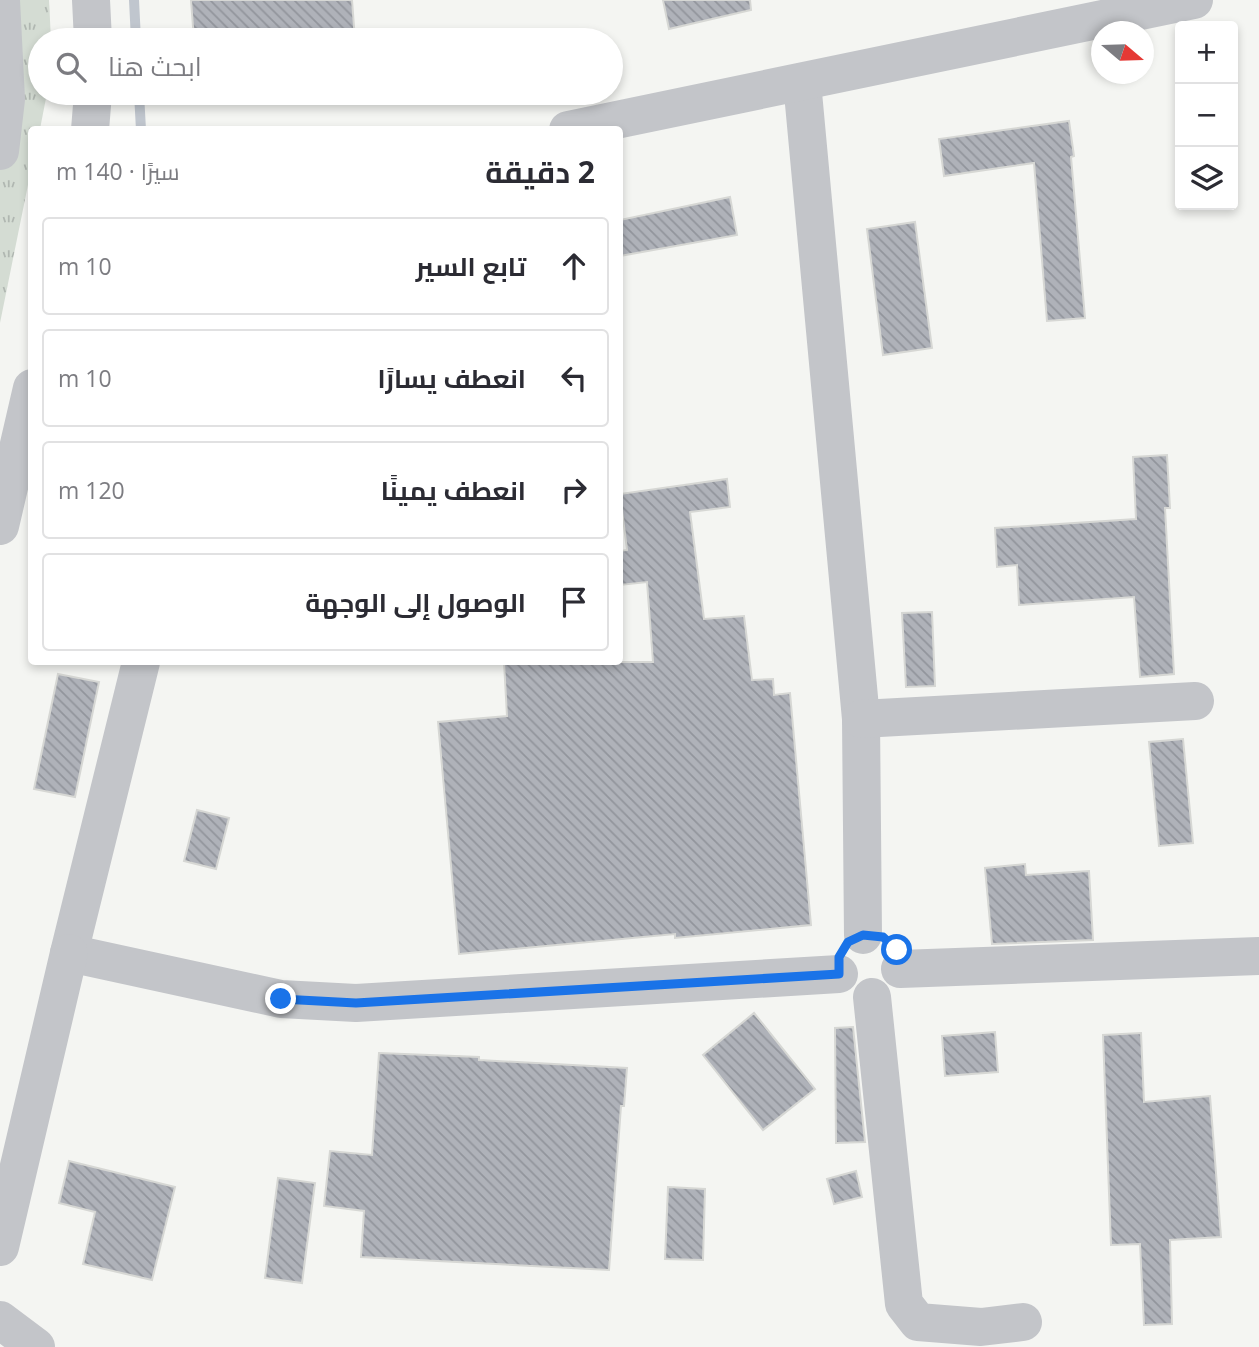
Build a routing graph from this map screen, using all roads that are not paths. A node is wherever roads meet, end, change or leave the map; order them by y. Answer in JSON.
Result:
{"nodes":[{"id":1,"x":1,"y":0,"type":"edge"},
{"id":2,"x":90,"y":0,"type":"edge"},
{"id":3,"x":1194,"y":0,"type":"edge"},
{"id":4,"x":92,"y":28,"type":"edge"},
{"id":5,"x":802,"y":82,"type":"junction"},
{"id":6,"x":92,"y":105,"type":"edge"},
{"id":7,"x":90,"y":126,"type":"edge"},
{"id":8,"x":588,"y":126,"type":"edge"},
{"id":9,"x":0,"y":151,"type":"edge"},
{"id":10,"x":28,"y":405,"type":"edge"},
{"id":11,"x":0,"y":526,"type":"edge"},
{"id":12,"x":140,"y":665,"type":"edge"},
{"id":13,"x":1195,"y":701,"type":"dead end"},
{"id":14,"x":860,"y":719,"type":"junction"},
{"id":15,"x":863,"y":935,"type":"junction"},
{"id":16,"x":69,"y":953,"type":"junction"},
{"id":17,"x":1259,"y":956,"type":"edge"},
{"id":18,"x":900,"y":969,"type":"junction"},
{"id":19,"x":839,"y":974,"type":"junction"},
{"id":20,"x":872,"y":997,"type":"junction"},
{"id":21,"x":0,"y":1247,"type":"edge"},
{"id":22,"x":0,"y":1320,"type":"edge"},
{"id":23,"x":1023,"y":1322,"type":"dead end"},
{"id":24,"x":36,"y":1347,"type":"edge"}],
"edges":[{"from":1,"to":9,"type":"lane"},
{"from":2,"to":4,"type":"lane"},
{"from":3,"to":5,"type":"lane"},
{"from":5,"to":8,"type":"lane"},
{"from":5,"to":14,"type":"lane"},
{"from":6,"to":7,"type":"lane"},
{"from":10,"to":11,"type":"lane"},
{"from":12,"to":16,"type":"lane"},
{"from":13,"to":14,"type":"lane"},
{"from":14,"to":15,"type":"lane"},
{"from":15,"to":18,"type":"lane"},
{"from":15,"to":19,"type":"lane"},
{"from":16,"to":19,"type":"lane"},
{"from":16,"to":21,"type":"lane"},
{"from":17,"to":18,"type":"lane"},
{"from":18,"to":20,"type":"lane"},
{"from":19,"to":20,"type":"lane"},
{"from":20,"to":23,"type":"lane"},
{"from":22,"to":24,"type":"lane"}]}
